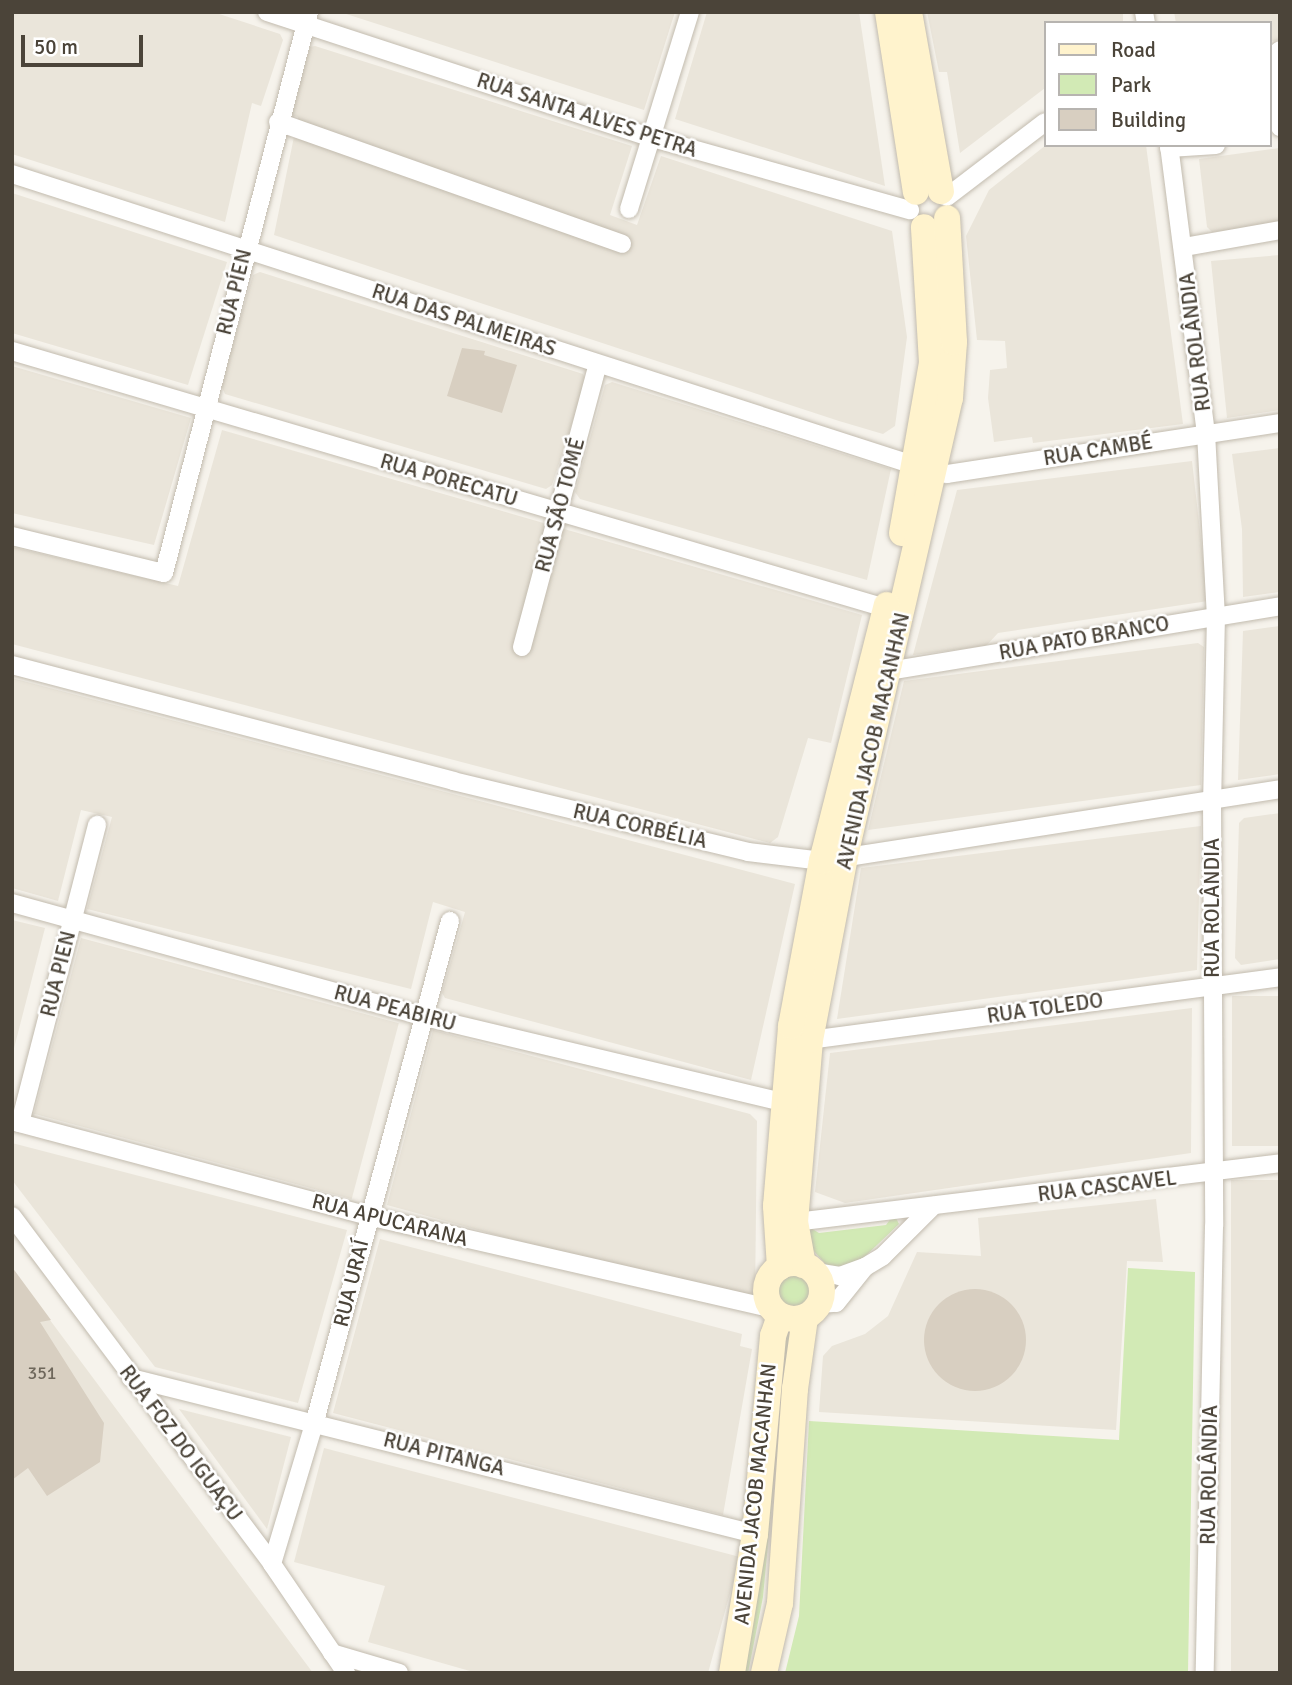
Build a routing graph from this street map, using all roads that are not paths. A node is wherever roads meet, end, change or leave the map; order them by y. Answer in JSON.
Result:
{"nodes":[{"id":1,"x":267,"y":12,"type":"edge"},
{"id":2,"x":690,"y":12,"type":"edge"},
{"id":3,"x":888,"y":12,"type":"edge"},
{"id":4,"x":909,"y":12,"type":"edge"},
{"id":5,"x":307,"y":18,"type":"edge"},
{"id":6,"x":1271,"y":74,"type":"edge"},
{"id":7,"x":278,"y":122,"type":"junction"},
{"id":8,"x":1044,"y":123,"type":"edge"},
{"id":9,"x":1280,"y":129,"type":"edge"},
{"id":10,"x":653,"y":138,"type":"junction"},
{"id":11,"x":1169,"y":147,"type":"edge"},
{"id":12,"x":12,"y":174,"type":"edge"},
{"id":13,"x":931,"y":206,"type":"junction"},
{"id":14,"x":629,"y":209,"type":"dead end"},
{"id":15,"x":1280,"y":230,"type":"edge"},
{"id":16,"x":622,"y":244,"type":"dead end"},
{"id":17,"x":1184,"y":247,"type":"junction"},
{"id":18,"x":245,"y":250,"type":"junction"},
{"id":19,"x":12,"y":351,"type":"edge"},
{"id":20,"x":598,"y":363,"type":"junction"},
{"id":21,"x":204,"y":409,"type":"junction"},
{"id":22,"x":1280,"y":423,"type":"edge"},
{"id":23,"x":1206,"y":433,"type":"junction"},
{"id":24,"x":925,"y":469,"type":"junction"},
{"id":25,"x":556,"y":512,"type":"junction"},
{"id":26,"x":12,"y":536,"type":"edge"},
{"id":27,"x":1280,"y":607,"type":"edge"},
{"id":28,"x":886,"y":608,"type":"junction"},
{"id":29,"x":1216,"y":615,"type":"junction"},
{"id":30,"x":522,"y":647,"type":"dead end"},
{"id":31,"x":12,"y":665,"type":"edge"},
{"id":32,"x":889,"y":671,"type":"junction"},
{"id":33,"x":1280,"y":789,"type":"edge"},
{"id":34,"x":1212,"y":799,"type":"junction"},
{"id":35,"x":97,"y":825,"type":"dead end"},
{"id":36,"x":833,"y":859,"type":"junction"},
{"id":37,"x":12,"y":903,"type":"edge"},
{"id":38,"x":73,"y":918,"type":"junction"},
{"id":39,"x":450,"y":920,"type":"dead end"},
{"id":40,"x":1280,"y":977,"type":"edge"},
{"id":41,"x":1213,"y":986,"type":"junction"},
{"id":42,"x":421,"y":1017,"type":"junction"},
{"id":43,"x":810,"y":1040,"type":"junction"},
{"id":44,"x":782,"y":1102,"type":"junction"},
{"id":45,"x":16,"y":1122,"type":"edge"},
{"id":46,"x":1280,"y":1163,"type":"edge"},
{"id":47,"x":1214,"y":1173,"type":"junction"},
{"id":48,"x":933,"y":1206,"type":"junction"},
{"id":49,"x":12,"y":1216,"type":"edge"},
{"id":50,"x":368,"y":1216,"type":"junction"},
{"id":51,"x":796,"y":1222,"type":"junction"},
{"id":52,"x":800,"y":1268,"type":"junction"},
{"id":53,"x":865,"y":1268,"type":"junction"},
{"id":54,"x":794,"y":1311,"type":"junction"},
{"id":55,"x":131,"y":1378,"type":"junction"},
{"id":56,"x":315,"y":1421,"type":"junction"},
{"id":57,"x":755,"y":1534,"type":"junction"},
{"id":58,"x":272,"y":1563,"type":"junction"},
{"id":59,"x":332,"y":1653,"type":"junction"},
{"id":60,"x":346,"y":1673,"type":"edge"},
{"id":61,"x":399,"y":1673,"type":"edge"},
{"id":62,"x":732,"y":1673,"type":"edge"},
{"id":63,"x":764,"y":1673,"type":"edge"},
{"id":64,"x":1205,"y":1673,"type":"edge"}],
"edges":[{"from":1,"to":5,"type":"street","name":"RUA SANTA ALVES PETRA"},
{"from":2,"to":10,"type":"street"},
{"from":3,"to":13,"type":"main road","name":"AVENIDA JACOB MACANHAN"},
{"from":4,"to":13,"type":"main road","name":"AVENIDA JACOB MACANHAN"},
{"from":5,"to":7,"type":"street","name":"RUA PÍEN"},
{"from":5,"to":10,"type":"street","name":"RUA SANTA ALVES PETRA"},
{"from":6,"to":9,"type":"street"},
{"from":7,"to":16,"type":"street"},
{"from":7,"to":18,"type":"street","name":"RUA PÍEN"},
{"from":8,"to":13,"type":"street"},
{"from":10,"to":13,"type":"street","name":"RUA SANTA ALVES PETRA"},
{"from":10,"to":14,"type":"street"},
{"from":11,"to":17,"type":"street","name":"RUA ROLÂNDIA"},
{"from":12,"to":18,"type":"street","name":"RUA DAS PALMEIRAS"},
{"from":13,"to":24,"type":"main road","name":"AVENIDA JACOB MACANHAN"},
{"from":15,"to":17,"type":"street"},
{"from":17,"to":23,"type":"street","name":"RUA ROLÂNDIA"},
{"from":18,"to":20,"type":"street","name":"RUA DAS PALMEIRAS"},
{"from":18,"to":21,"type":"street","name":"RUA PÍEN"},
{"from":19,"to":21,"type":"street","name":"RUA PORECATU"},
{"from":20,"to":24,"type":"street","name":"RUA DAS PALMEIRAS"},
{"from":20,"to":25,"type":"street","name":"RUA SÃO TOMÉ"},
{"from":21,"to":25,"type":"street","name":"RUA PORECATU"},
{"from":21,"to":26,"type":"street","name":"RUA PÍEN"},
{"from":22,"to":23,"type":"street","name":"RUA CAMBÉ"},
{"from":23,"to":24,"type":"street","name":"RUA CAMBÉ"},
{"from":23,"to":29,"type":"street","name":"RUA ROLÂNDIA"},
{"from":24,"to":28,"type":"main road","name":"AVENIDA JACOB MACANHAN"},
{"from":24,"to":32,"type":"main road","name":"AVENIDA JACOB MACANHAN"},
{"from":25,"to":28,"type":"street","name":"RUA PORECATU"},
{"from":25,"to":30,"type":"street","name":"RUA SÃO TOMÉ"},
{"from":27,"to":29,"type":"street","name":"RUA PATO BRANCO"},
{"from":28,"to":36,"type":"main road","name":"AVENIDA JACOB MACANHAN"},
{"from":29,"to":32,"type":"street","name":"RUA PATO BRANCO"},
{"from":29,"to":34,"type":"street","name":"RUA ROLÂNDIA"},
{"from":31,"to":36,"type":"street","name":"RUA CORBÉLIA"},
{"from":32,"to":36,"type":"main road","name":"AVENIDA JACOB MACANHAN"},
{"from":33,"to":34,"type":"street","name":"RUA CORBÉLIA"},
{"from":34,"to":36,"type":"street","name":"RUA CORBÉLIA"},
{"from":34,"to":41,"type":"street","name":"RUA ROLÂNDIA"},
{"from":35,"to":38,"type":"street","name":"RUA PIEN"},
{"from":36,"to":43,"type":"main road","name":"AVENIDA JACOB MACANHAN"},
{"from":36,"to":44,"type":"main road","name":"AVENIDA JACOB MACANHAN"},
{"from":37,"to":38,"type":"street","name":"RUA PEABIRU"},
{"from":38,"to":42,"type":"street","name":"RUA PEABIRU"},
{"from":38,"to":45,"type":"street","name":"RUA PIEN"},
{"from":39,"to":42,"type":"street","name":"RUA URAÍ"},
{"from":40,"to":41,"type":"street","name":"RUA TOLEDO"},
{"from":41,"to":43,"type":"street","name":"RUA TOLEDO"},
{"from":41,"to":47,"type":"street","name":"RUA ROLÂNDIA"},
{"from":42,"to":44,"type":"street","name":"RUA PEABIRU"},
{"from":42,"to":50,"type":"street","name":"RUA URAÍ"},
{"from":43,"to":51,"type":"main road","name":"AVENIDA JACOB MACANHAN"},
{"from":44,"to":52,"type":"main road","name":"AVENIDA JACOB MACANHAN"},
{"from":45,"to":50,"type":"street","name":"RUA APUCARANA"},
{"from":46,"to":47,"type":"street","name":"RUA CASCAVEL"},
{"from":47,"to":48,"type":"street","name":"RUA CASCAVEL"},
{"from":47,"to":64,"type":"street","name":"RUA ROLÂNDIA"},
{"from":48,"to":51,"type":"street","name":"RUA CASCAVEL"},
{"from":48,"to":53,"type":"street"},
{"from":49,"to":55,"type":"street","name":"RUA FOZ DO IGUAÇU"},
{"from":50,"to":54,"type":"street","name":"RUA APUCARANA"},
{"from":50,"to":56,"type":"street","name":"RUA URAÍ"},
{"from":51,"to":52,"type":"main road","name":"AVENIDA JACOB MACANHAN"},
{"from":52,"to":53,"type":"street"},
{"from":52,"to":54,"type":"main road"},
{"from":52,"to":54,"type":"main road"},
{"from":53,"to":54,"type":"street"},
{"from":54,"to":57,"type":"main road","name":"AVENIDA JACOB MACANHAN"},
{"from":54,"to":63,"type":"main road","name":"AVENIDA JACOB MACANHAN"},
{"from":55,"to":56,"type":"street","name":"RUA PITANGA"},
{"from":55,"to":58,"type":"street","name":"RUA FOZ DO IGUAÇU"},
{"from":56,"to":57,"type":"street","name":"RUA PITANGA"},
{"from":56,"to":58,"type":"street","name":"RUA URAÍ"},
{"from":57,"to":62,"type":"main road","name":"AVENIDA JACOB MACANHAN"},
{"from":58,"to":59,"type":"street","name":"RUA FOZ DO IGUAÇU"},
{"from":59,"to":60,"type":"street","name":"RUA FOZ DO IGUAÇU"},
{"from":59,"to":61,"type":"street"}]}
